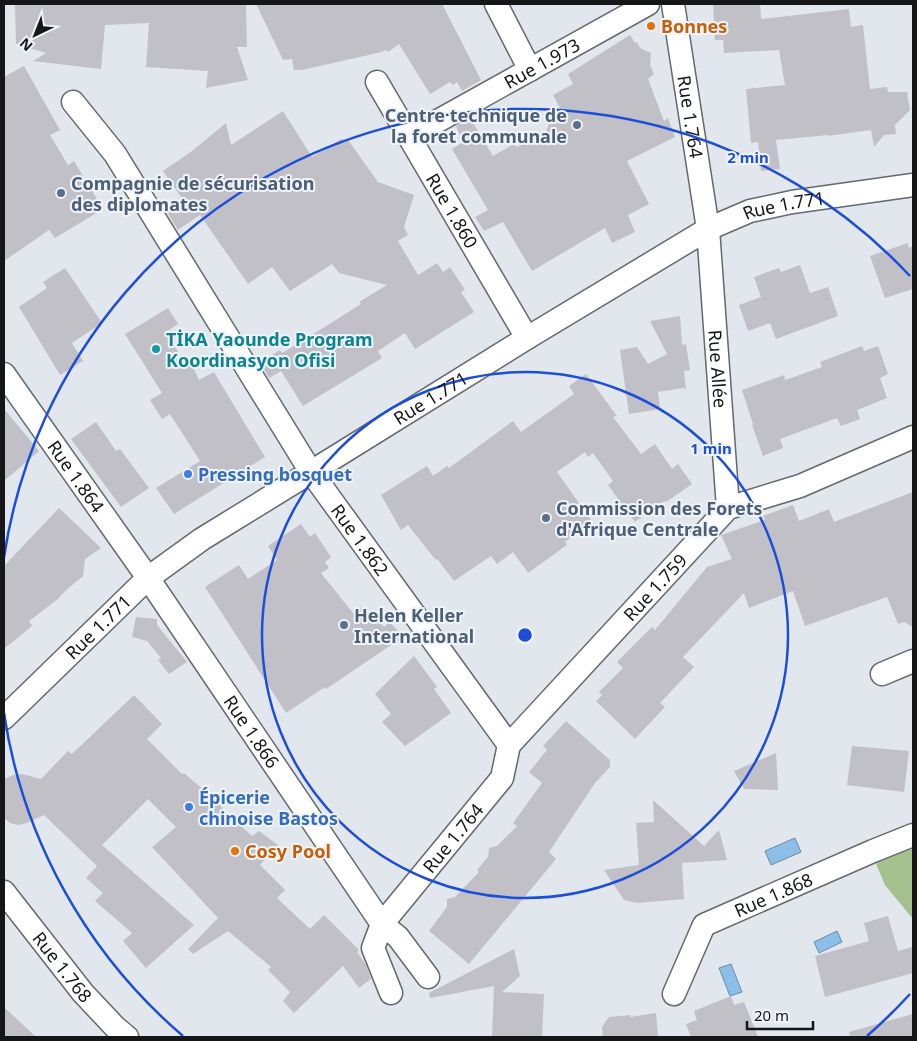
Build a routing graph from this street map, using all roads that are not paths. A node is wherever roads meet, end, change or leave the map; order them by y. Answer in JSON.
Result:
{"nodes":[{"id":1,"x":496,"y":4,"type":"edge"},
{"id":2,"x":648,"y":4,"type":"edge"},
{"id":3,"x":673,"y":4,"type":"edge"},
{"id":4,"x":530,"y":70,"type":"junction"},
{"id":5,"x":377,"y":82,"type":"dead end"},
{"id":6,"x":73,"y":102,"type":"dead end"},
{"id":7,"x":409,"y":137,"type":"junction"},
{"id":8,"x":913,"y":185,"type":"edge"},
{"id":9,"x":708,"y":229,"type":"junction"},
{"id":10,"x":527,"y":338,"type":"junction"},
{"id":11,"x":4,"y":374,"type":"edge"},
{"id":12,"x":913,"y":437,"type":"edge"},
{"id":13,"x":311,"y":472,"type":"junction"},
{"id":14,"x":728,"y":508,"type":"junction"},
{"id":15,"x":148,"y":578,"type":"junction"},
{"id":16,"x":913,"y":661,"type":"edge"},
{"id":17,"x":882,"y":674,"type":"dead end"},
{"id":18,"x":4,"y":718,"type":"edge"},
{"id":19,"x":509,"y":745,"type":"junction"},
{"id":20,"x":913,"y":835,"type":"edge"},
{"id":21,"x":4,"y":892,"type":"edge"},
{"id":22,"x":382,"y":924,"type":"junction"},
{"id":23,"x":428,"y":977,"type":"dead end"},
{"id":24,"x":391,"y":993,"type":"dead end"},
{"id":25,"x":674,"y":994,"type":"dead end"},
{"id":26,"x":127,"y":1037,"type":"edge"}],
"edges":[{"from":1,"to":4,"type":"street"},
{"from":2,"to":4,"type":"street","name":"Rue 1.973"},
{"from":3,"to":9,"type":"street","name":"Rue 1.764"},
{"from":4,"to":7,"type":"street","name":"Rue 1.973"},
{"from":5,"to":7,"type":"street","name":"Rue 1.860"},
{"from":6,"to":13,"type":"street","name":"Rue 1.862"},
{"from":7,"to":10,"type":"street","name":"Rue 1.860"},
{"from":8,"to":9,"type":"street","name":"Rue 1.771"},
{"from":9,"to":10,"type":"street","name":"Rue 1.771"},
{"from":9,"to":14,"type":"street","name":"Rue Allée"},
{"from":10,"to":13,"type":"street","name":"Rue 1.771"},
{"from":11,"to":15,"type":"street","name":"Rue 1.864"},
{"from":12,"to":14,"type":"street"},
{"from":13,"to":15,"type":"street","name":"Rue 1.771"},
{"from":13,"to":19,"type":"street","name":"Rue 1.862"},
{"from":14,"to":19,"type":"street","name":"Rue 1.759"},
{"from":15,"to":18,"type":"street","name":"Rue 1.771"},
{"from":15,"to":22,"type":"street","name":"Rue 1.866"},
{"from":16,"to":17,"type":"street"},
{"from":19,"to":22,"type":"street","name":"Rue 1.764"},
{"from":20,"to":25,"type":"street","name":"Rue 1.868"},
{"from":21,"to":26,"type":"street","name":"Rue 1.768"},
{"from":22,"to":23,"type":"street","name":"Rue 1.866"},
{"from":22,"to":24,"type":"street"}]}
